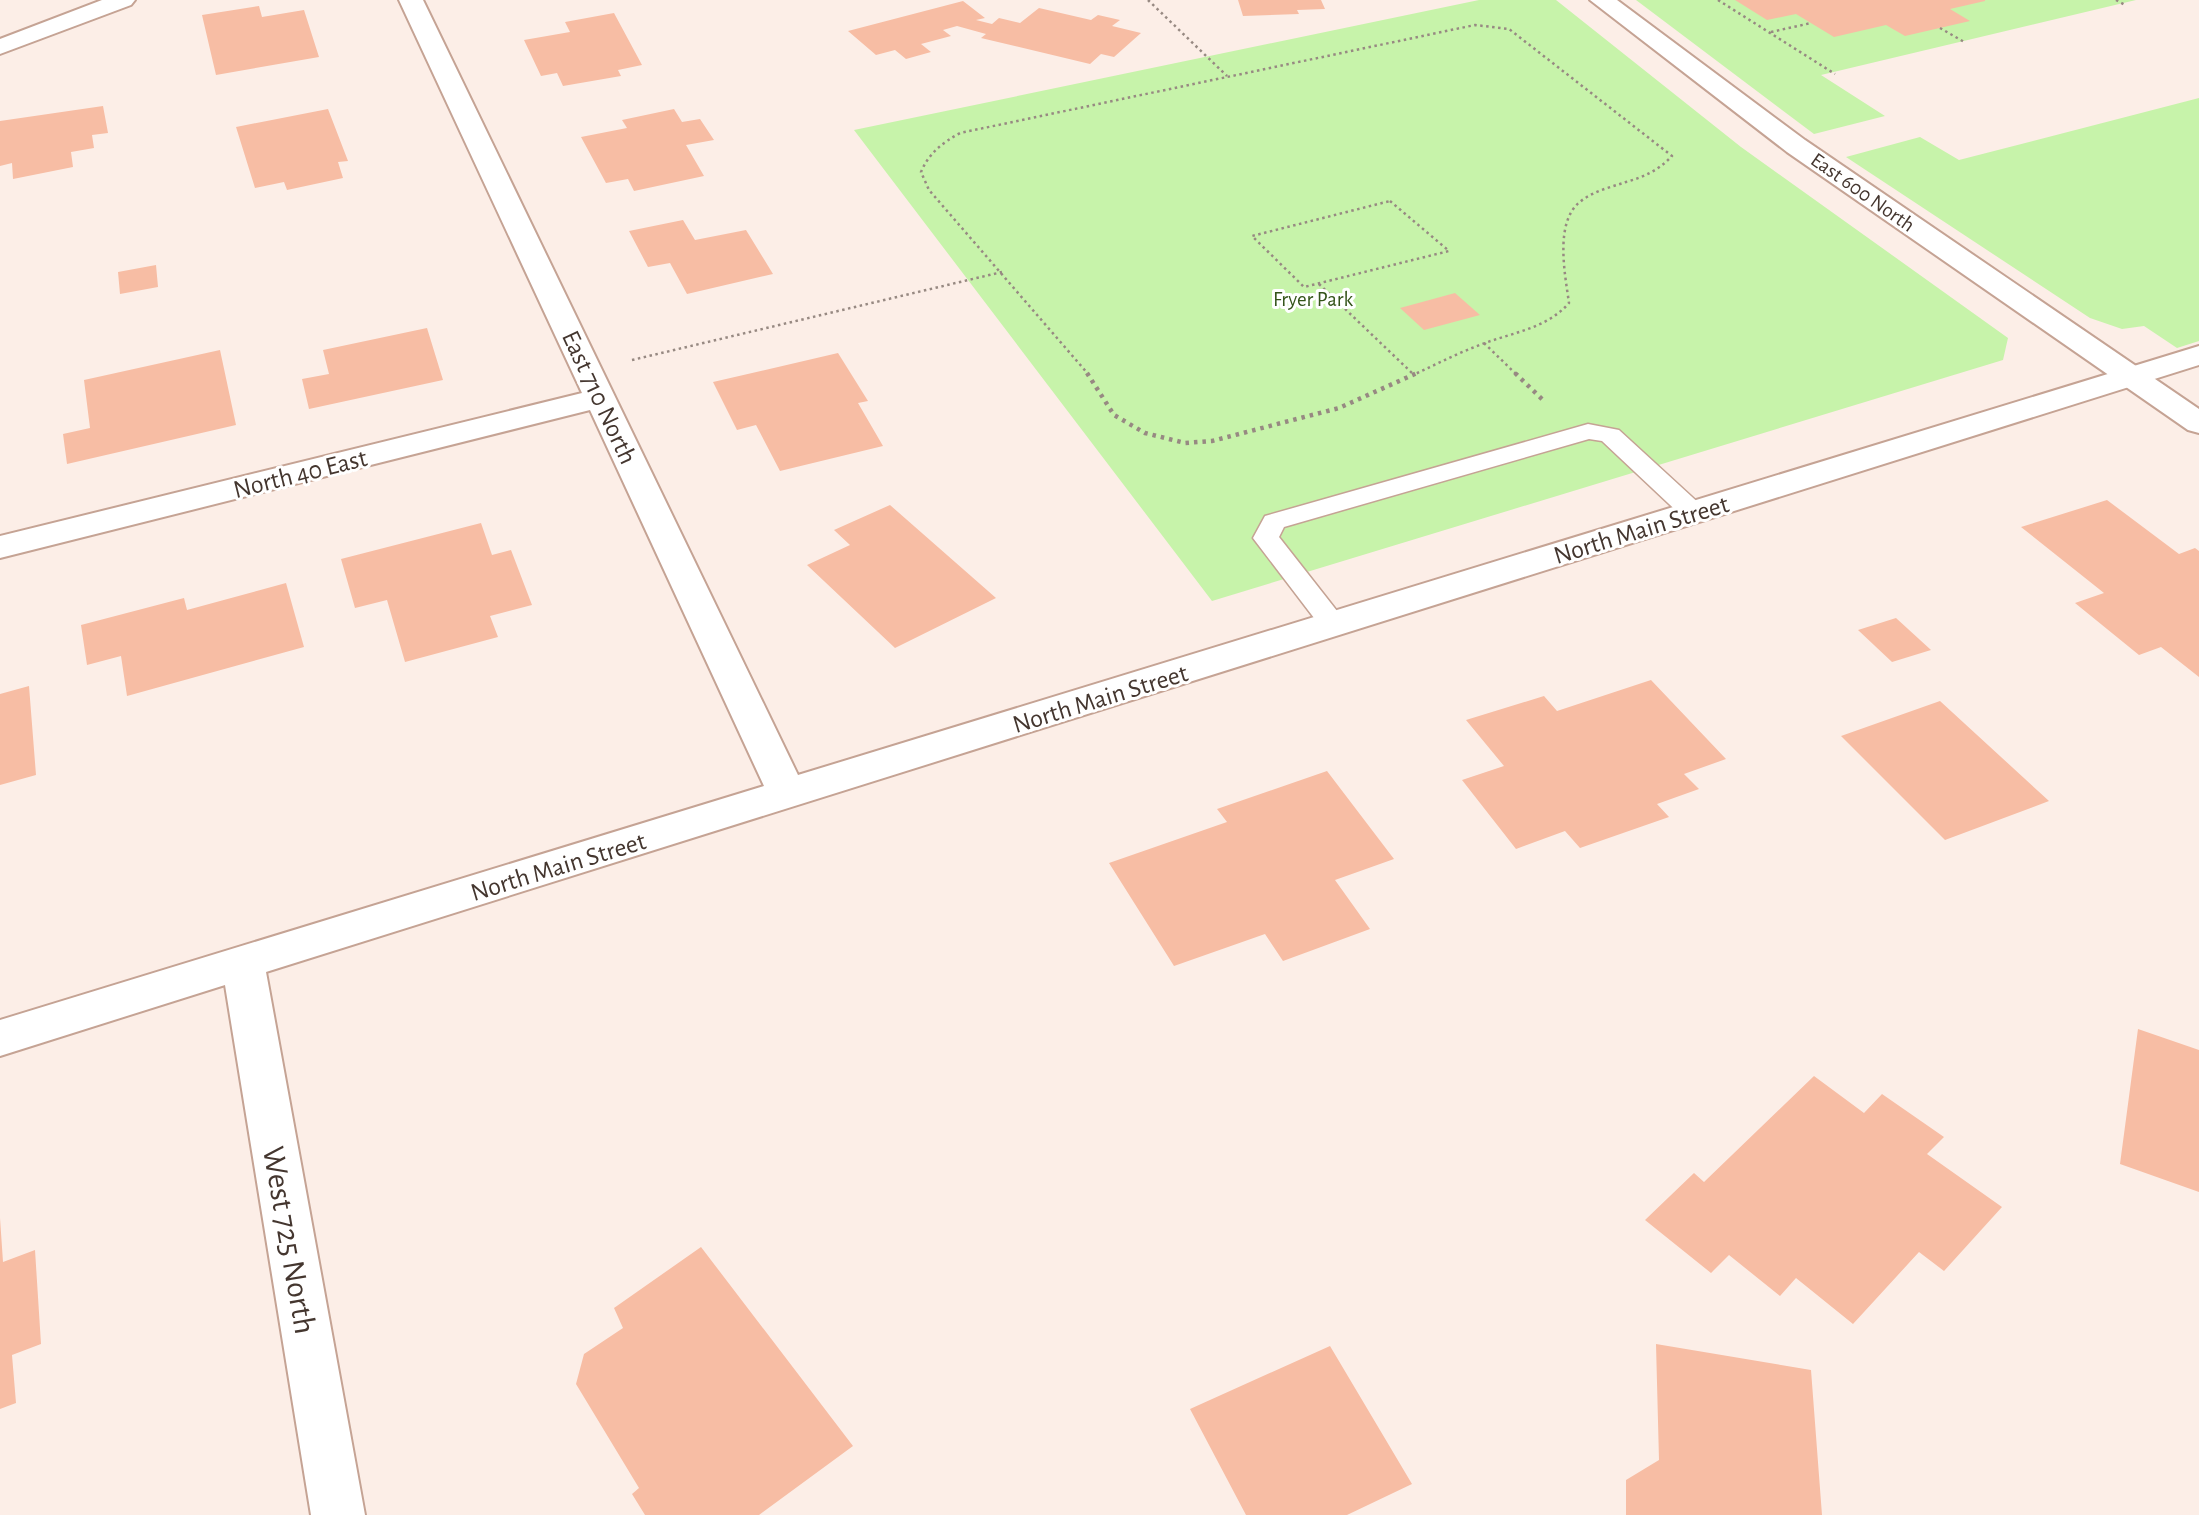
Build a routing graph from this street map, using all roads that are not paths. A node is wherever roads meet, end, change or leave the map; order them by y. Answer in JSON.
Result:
{"nodes":[{"id":1,"x":123,"y":0,"type":"edge"},
{"id":2,"x":411,"y":0,"type":"edge"},
{"id":3,"x":1602,"y":0,"type":"edge"},
{"id":4,"x":0,"y":47,"type":"edge"},
{"id":5,"x":2199,"y":355,"type":"edge"},
{"id":6,"x":2130,"y":377,"type":"junction"},
{"id":7,"x":600,"y":398,"type":"junction"},
{"id":8,"x":2199,"y":423,"type":"edge"},
{"id":9,"x":1694,"y":513,"type":"junction"},
{"id":10,"x":0,"y":547,"type":"edge"},
{"id":11,"x":1334,"y":625,"type":"junction"},
{"id":12,"x":788,"y":795,"type":"junction"},
{"id":13,"x":243,"y":964,"type":"junction"},
{"id":14,"x":0,"y":1038,"type":"edge"},
{"id":15,"x":338,"y":1515,"type":"edge"}],
"edges":[{"from":1,"to":4,"type":"street"},
{"from":2,"to":7,"type":"street","name":"East 710 North"},
{"from":3,"to":6,"type":"street","name":"East 600 North"},
{"from":5,"to":6,"type":"street","name":"North Main Street"},
{"from":6,"to":8,"type":"street","name":"East 600 North"},
{"from":6,"to":9,"type":"street","name":"North Main Street"},
{"from":7,"to":10,"type":"street","name":"North 40 East"},
{"from":7,"to":12,"type":"street","name":"East 710 North"},
{"from":9,"to":11,"type":"street","name":"North Main Street"},
{"from":9,"to":11,"type":"lane"},
{"from":11,"to":12,"type":"street","name":"North Main Street"},
{"from":12,"to":13,"type":"street","name":"North Main Street"},
{"from":13,"to":14,"type":"street","name":"North Main Street"},
{"from":13,"to":15,"type":"street","name":"West 725 North"}]}
